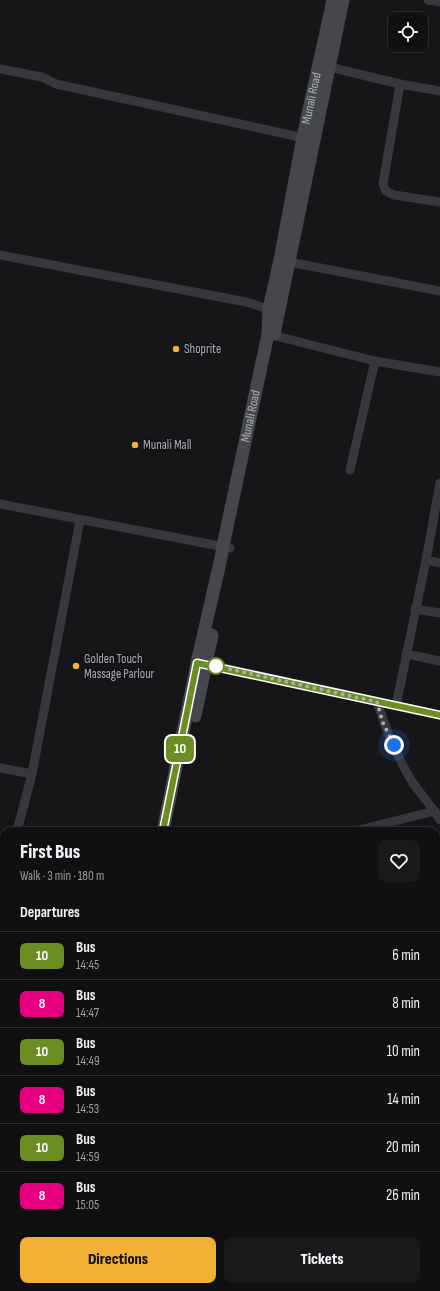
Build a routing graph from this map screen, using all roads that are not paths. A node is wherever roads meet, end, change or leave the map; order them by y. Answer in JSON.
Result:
{"nodes":[{"id":1,"x":333,"y":0,"type":"edge"},
{"id":2,"x":343,"y":0,"type":"edge"},
{"id":3,"x":428,"y":0,"type":"edge"},
{"id":4,"x":440,"y":2,"type":"edge"},
{"id":5,"x":324,"y":65,"type":"junction"},
{"id":6,"x":0,"y":69,"type":"edge"},
{"id":7,"x":400,"y":84,"type":"junction"},
{"id":8,"x":440,"y":91,"type":"edge"},
{"id":9,"x":309,"y":139,"type":"junction"},
{"id":10,"x":440,"y":202,"type":"edge"},
{"id":11,"x":0,"y":255,"type":"edge"},
{"id":12,"x":284,"y":261,"type":"junction"},
{"id":13,"x":440,"y":291,"type":"edge"},
{"id":14,"x":269,"y":309,"type":"junction"},
{"id":15,"x":271,"y":335,"type":"junction"},
{"id":16,"x":375,"y":361,"type":"junction"},
{"id":17,"x":440,"y":372,"type":"edge"},
{"id":18,"x":350,"y":470,"type":"dead end"},
{"id":19,"x":440,"y":483,"type":"edge"},
{"id":20,"x":0,"y":504,"type":"edge"},
{"id":21,"x":437,"y":517,"type":"edge"},
{"id":22,"x":80,"y":520,"type":"junction"},
{"id":23,"x":226,"y":547,"type":"junction"},
{"id":24,"x":426,"y":560,"type":"junction"},
{"id":25,"x":440,"y":563,"type":"edge"},
{"id":26,"x":415,"y":609,"type":"junction"},
{"id":27,"x":440,"y":613,"type":"edge"},
{"id":28,"x":406,"y":654,"type":"junction"},
{"id":29,"x":440,"y":661,"type":"edge"},
{"id":30,"x":202,"y":663,"type":"junction"},
{"id":31,"x":377,"y":702,"type":"junction"},
{"id":32,"x":396,"y":706,"type":"junction"},
{"id":33,"x":440,"y":715,"type":"edge"},
{"id":34,"x":0,"y":768,"type":"edge"},
{"id":35,"x":32,"y":774,"type":"junction"},
{"id":36,"x":435,"y":811,"type":"junction"},
{"id":37,"x":440,"y":820,"type":"edge"},
{"id":38,"x":18,"y":827,"type":"edge"},
{"id":39,"x":164,"y":827,"type":"edge"},
{"id":40,"x":172,"y":827,"type":"edge"},
{"id":41,"x":371,"y":827,"type":"edge"}],
"edges":[{"from":1,"to":5,"type":"main road","name":"Munali Road"},
{"from":2,"to":5,"type":"main road","name":"Munali Road"},
{"from":3,"to":4,"type":"street"},
{"from":5,"to":7,"type":"street"},
{"from":5,"to":9,"type":"main road","name":"Munali Road"},
{"from":6,"to":9,"type":"street"},
{"from":7,"to":8,"type":"street"},
{"from":7,"to":10,"type":"street"},
{"from":9,"to":12,"type":"main road","name":"Munali Road"},
{"from":11,"to":14,"type":"street"},
{"from":12,"to":13,"type":"street"},
{"from":12,"to":14,"type":"main road","name":"Munali Road"},
{"from":12,"to":15,"type":"main road","name":"Munali Road"},
{"from":14,"to":15,"type":"main road","name":"Munali Road"},
{"from":15,"to":16,"type":"street"},
{"from":15,"to":23,"type":"main road","name":"Munali Road"},
{"from":16,"to":17,"type":"street"},
{"from":16,"to":18,"type":"street"},
{"from":19,"to":21,"type":"street"},
{"from":20,"to":22,"type":"street"},
{"from":21,"to":24,"type":"street"},
{"from":22,"to":23,"type":"street"},
{"from":22,"to":35,"type":"street"},
{"from":23,"to":30,"type":"main road","name":"Munali Road"},
{"from":24,"to":25,"type":"street"},
{"from":24,"to":26,"type":"street"},
{"from":26,"to":27,"type":"street"},
{"from":26,"to":28,"type":"street"},
{"from":28,"to":29,"type":"street"},
{"from":28,"to":32,"type":"street"},
{"from":30,"to":31,"type":"street"},
{"from":30,"to":39,"type":"main road","name":"Munali Road"},
{"from":30,"to":40,"type":"main road","name":"Munali Road"},
{"from":31,"to":32,"type":"street"},
{"from":31,"to":36,"type":"street"},
{"from":32,"to":33,"type":"street"},
{"from":34,"to":35,"type":"street"},
{"from":35,"to":38,"type":"street"},
{"from":36,"to":37,"type":"street"},
{"from":36,"to":41,"type":"street"}]}
